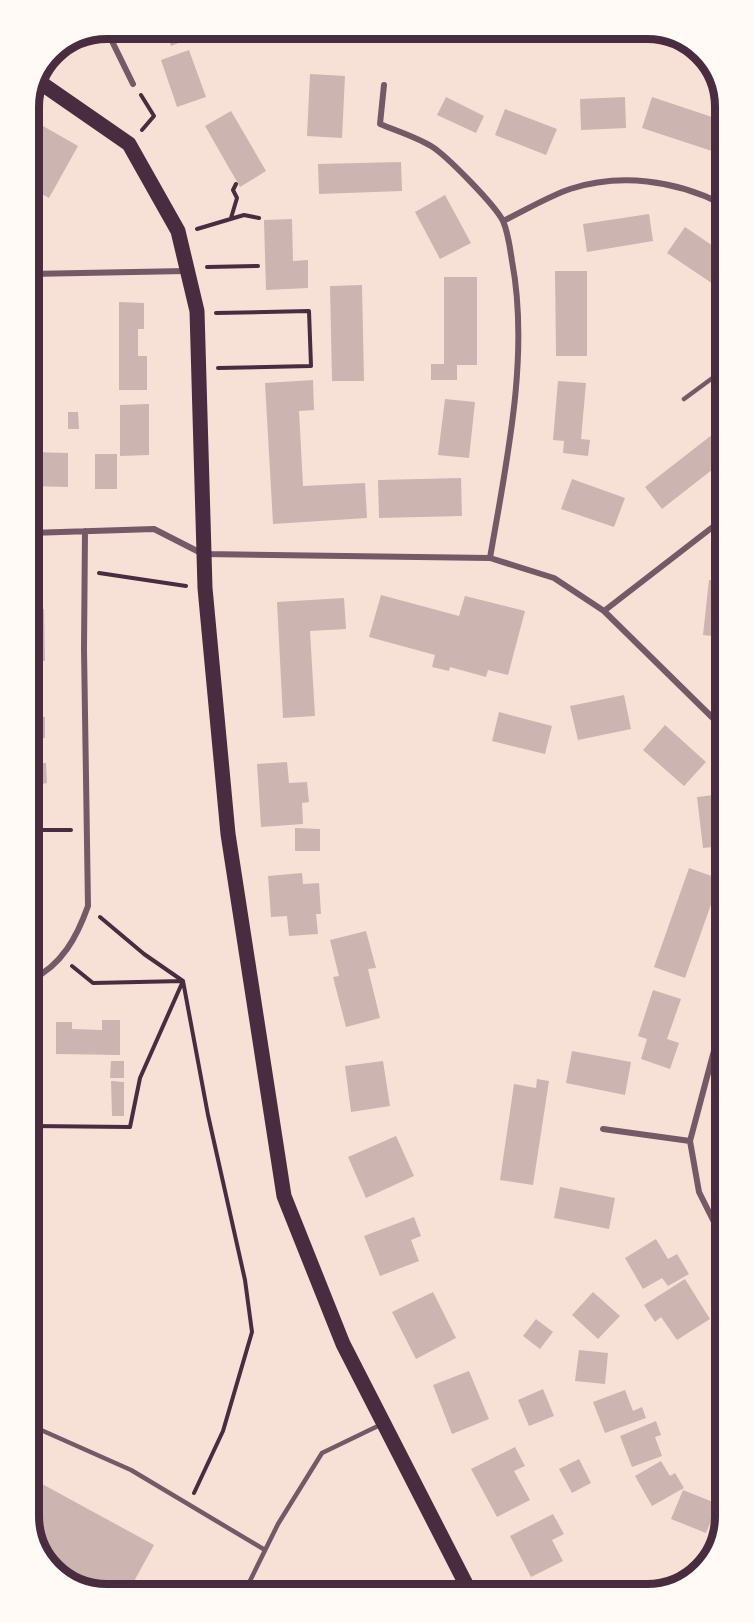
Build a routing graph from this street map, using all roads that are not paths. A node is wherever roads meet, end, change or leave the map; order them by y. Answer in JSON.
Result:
{"nodes":[{"id":1,"x":111,"y":39,"type":"edge"},
{"id":2,"x":43,"y":84,"type":"edge"},
{"id":3,"x":134,"y":84,"type":"road end"},
{"id":4,"x":384,"y":86,"type":"dead end"},
{"id":5,"x":715,"y":201,"type":"edge"},
{"id":6,"x":503,"y":221,"type":"junction"},
{"id":7,"x":189,"y":269,"type":"junction"},
{"id":8,"x":39,"y":274,"type":"edge"},
{"id":9,"x":715,"y":376,"type":"edge"},
{"id":10,"x":684,"y":399,"type":"dead end"},
{"id":11,"x":715,"y":525,"type":"edge"},
{"id":12,"x":86,"y":531,"type":"junction"},
{"id":13,"x":39,"y":532,"type":"edge"},
{"id":14,"x":204,"y":554,"type":"junction"},
{"id":15,"x":490,"y":558,"type":"junction"},
{"id":16,"x":604,"y":611,"type":"junction"},
{"id":17,"x":715,"y":720,"type":"edge"},
{"id":18,"x":39,"y":976,"type":"edge"},
{"id":19,"x":715,"y":1047,"type":"edge"},
{"id":20,"x":603,"y":1129,"type":"dead end"},
{"id":21,"x":690,"y":1141,"type":"junction"},
{"id":22,"x":715,"y":1224,"type":"edge"},
{"id":23,"x":382,"y":1424,"type":"junction"},
{"id":24,"x":39,"y":1429,"type":"edge"},
{"id":25,"x":265,"y":1550,"type":"junction"},
{"id":26,"x":248,"y":1584,"type":"edge"},
{"id":27,"x":466,"y":1584,"type":"edge"}],
"edges":[{"from":1,"to":3,"type":"street"},
{"from":2,"to":7,"type":"main road"},
{"from":4,"to":6,"type":"street"},
{"from":5,"to":6,"type":"street"},
{"from":6,"to":15,"type":"street"},
{"from":7,"to":8,"type":"street"},
{"from":7,"to":14,"type":"main road"},
{"from":9,"to":10,"type":"lane"},
{"from":11,"to":16,"type":"street"},
{"from":12,"to":13,"type":"street"},
{"from":12,"to":14,"type":"street"},
{"from":12,"to":18,"type":"street"},
{"from":14,"to":15,"type":"street"},
{"from":14,"to":23,"type":"main road"},
{"from":15,"to":16,"type":"street"},
{"from":16,"to":17,"type":"street"},
{"from":19,"to":21,"type":"street"},
{"from":20,"to":21,"type":"street"},
{"from":21,"to":22,"type":"street"},
{"from":23,"to":25,"type":"lane"},
{"from":23,"to":27,"type":"main road"},
{"from":24,"to":25,"type":"lane"},
{"from":25,"to":26,"type":"lane"}]}
